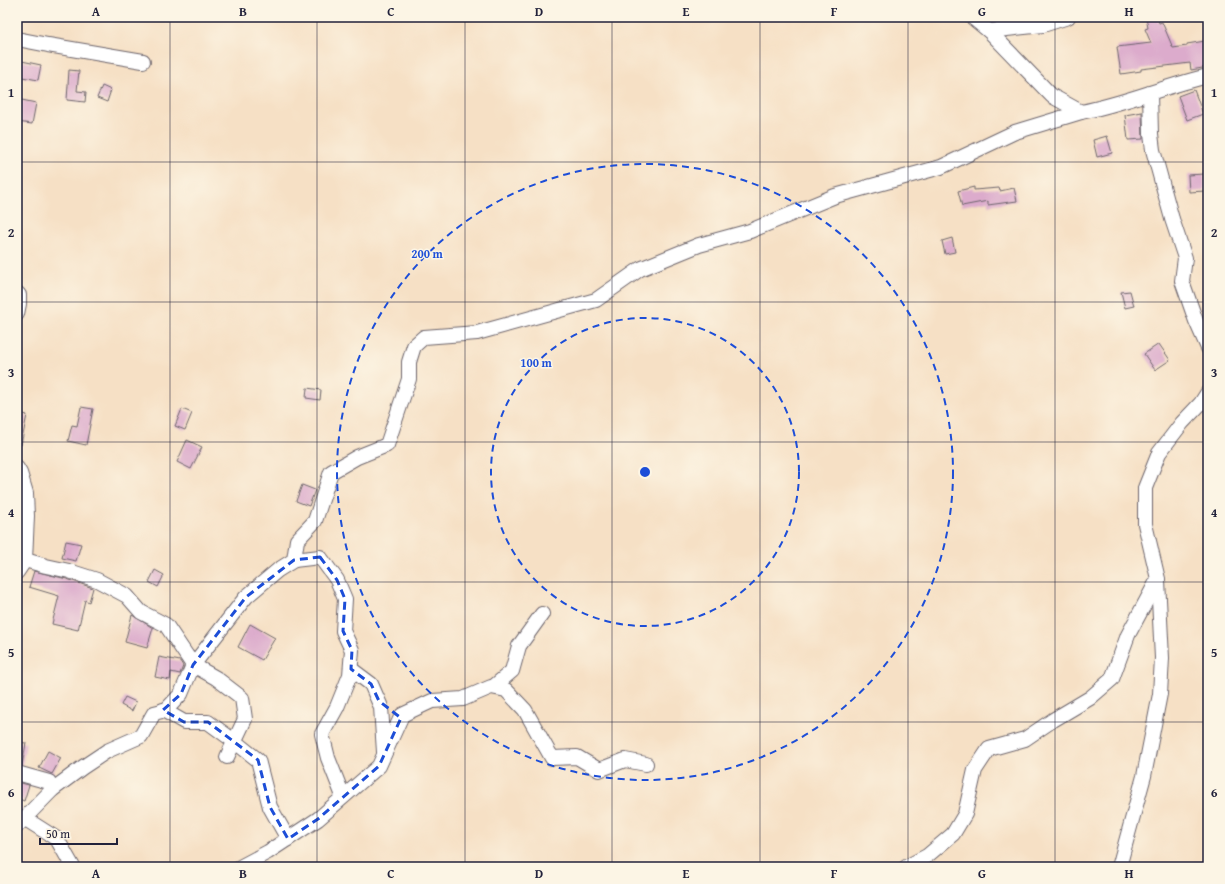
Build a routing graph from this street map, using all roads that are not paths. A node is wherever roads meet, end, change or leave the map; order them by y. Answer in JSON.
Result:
{"nodes":[{"id":1,"x":972,"y":17,"type":"edge"},
{"id":2,"x":1068,"y":17,"type":"edge"},
{"id":3,"x":989,"y":31,"type":"junction"},
{"id":4,"x":17,"y":39,"type":"edge"},
{"id":5,"x":142,"y":61,"type":"dead end"},
{"id":6,"x":1208,"y":76,"type":"edge"},
{"id":7,"x":1150,"y":93,"type":"junction"},
{"id":8,"x":1081,"y":112,"type":"junction"},
{"id":9,"x":17,"y":293,"type":"edge"},
{"id":10,"x":17,"y":314,"type":"edge"},
{"id":11,"x":1208,"y":348,"type":"edge"},
{"id":12,"x":1208,"y":392,"type":"edge"},
{"id":13,"x":17,"y":468,"type":"edge"},
{"id":14,"x":25,"y":560,"type":"junction"},
{"id":15,"x":294,"y":560,"type":"junction"},
{"id":16,"x":17,"y":572,"type":"edge"},
{"id":17,"x":1158,"y":579,"type":"junction"},
{"id":18,"x":542,"y":614,"type":"dead end"},
{"id":19,"x":193,"y":665,"type":"junction"},
{"id":20,"x":351,"y":669,"type":"junction"},
{"id":21,"x":493,"y":687,"type":"junction"},
{"id":22,"x":379,"y":701,"type":"junction"},
{"id":23,"x":163,"y":710,"type":"junction"},
{"id":24,"x":401,"y":718,"type":"junction"},
{"id":25,"x":234,"y":741,"type":"junction"},
{"id":26,"x":384,"y":754,"type":"junction"},
{"id":27,"x":227,"y":757,"type":"dead end"},
{"id":28,"x":646,"y":764,"type":"dead end"},
{"id":29,"x":17,"y":773,"type":"edge"},
{"id":30,"x":52,"y":790,"type":"junction"},
{"id":31,"x":343,"y":796,"type":"junction"},
{"id":32,"x":21,"y":822,"type":"edge"},
{"id":33,"x":288,"y":839,"type":"junction"},
{"id":34,"x":73,"y":867,"type":"edge"},
{"id":35,"x":240,"y":867,"type":"edge"},
{"id":36,"x":906,"y":867,"type":"edge"},
{"id":37,"x":1119,"y":867,"type":"edge"}],
"edges":[{"from":1,"to":3,"type":"street"},
{"from":2,"to":3,"type":"street"},
{"from":3,"to":8,"type":"street"},
{"from":4,"to":5,"type":"street"},
{"from":6,"to":7,"type":"street"},
{"from":7,"to":8,"type":"street"},
{"from":7,"to":11,"type":"street"},
{"from":8,"to":15,"type":"street"},
{"from":9,"to":10,"type":"street"},
{"from":12,"to":17,"type":"street"},
{"from":13,"to":14,"type":"street"},
{"from":14,"to":16,"type":"street"},
{"from":14,"to":19,"type":"street"},
{"from":15,"to":19,"type":"street"},
{"from":15,"to":20,"type":"street"},
{"from":17,"to":36,"type":"street"},
{"from":17,"to":37,"type":"street"},
{"from":18,"to":21,"type":"street"},
{"from":19,"to":23,"type":"street"},
{"from":19,"to":25,"type":"street"},
{"from":20,"to":22,"type":"street"},
{"from":20,"to":31,"type":"street"},
{"from":21,"to":24,"type":"street"},
{"from":21,"to":28,"type":"street"},
{"from":22,"to":24,"type":"street"},
{"from":22,"to":26,"type":"street"},
{"from":23,"to":25,"type":"street"},
{"from":23,"to":30,"type":"street"},
{"from":24,"to":26,"type":"street"},
{"from":25,"to":27,"type":"street"},
{"from":25,"to":33,"type":"street"},
{"from":26,"to":31,"type":"street"},
{"from":29,"to":30,"type":"street"},
{"from":30,"to":32,"type":"street"},
{"from":31,"to":33,"type":"street"},
{"from":32,"to":34,"type":"street"},
{"from":33,"to":35,"type":"street"}]}
